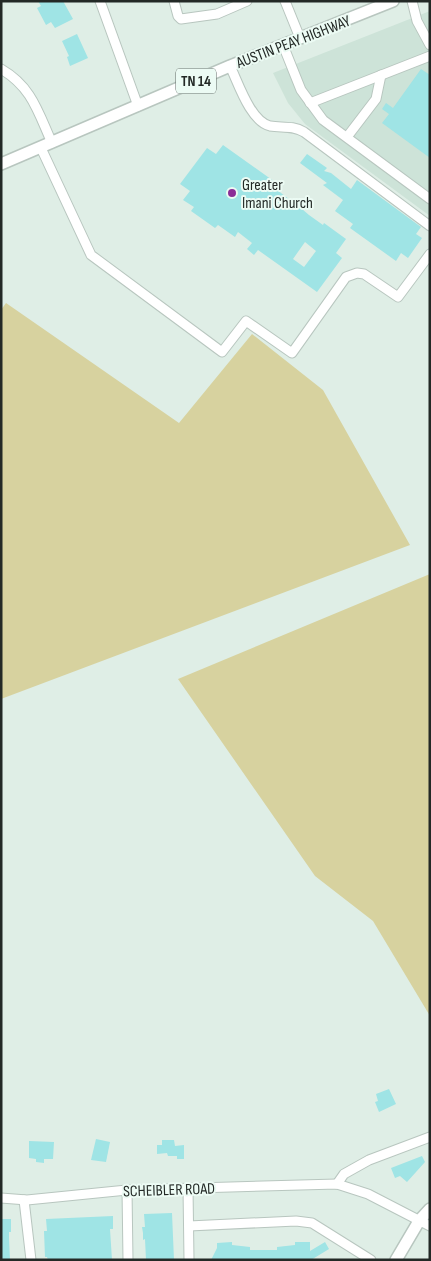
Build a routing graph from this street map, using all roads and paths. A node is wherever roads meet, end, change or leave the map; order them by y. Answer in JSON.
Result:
{"nodes":[{"id":1,"x":100,"y":1,"type":"edge"},
{"id":2,"x":174,"y":1,"type":"edge"},
{"id":3,"x":247,"y":1,"type":"edge"},
{"id":4,"x":285,"y":1,"type":"edge"},
{"id":5,"x":393,"y":1,"type":"edge"},
{"id":6,"x":412,"y":1,"type":"edge"},
{"id":7,"x":300,"y":38,"type":"junction"},
{"id":8,"x":283,"y":45,"type":"junction"},
{"id":9,"x":430,"y":46,"type":"edge"},
{"id":10,"x":430,"y":56,"type":"edge"},
{"id":11,"x":1,"y":60,"type":"edge"},
{"id":12,"x":230,"y":66,"type":"junction"},
{"id":13,"x":1,"y":69,"type":"edge"},
{"id":14,"x":381,"y":75,"type":"junction"},
{"id":15,"x":310,"y":103,"type":"junction"},
{"id":16,"x":138,"y":106,"type":"junction"},
{"id":17,"x":347,"y":137,"type":"junction"},
{"id":18,"x":46,"y":145,"type":"junction"},
{"id":19,"x":1,"y":164,"type":"edge"},
{"id":20,"x":430,"y":199,"type":"edge"},
{"id":21,"x":430,"y":226,"type":"edge"},
{"id":22,"x":430,"y":254,"type":"edge"},
{"id":23,"x":430,"y":1137,"type":"edge"},
{"id":24,"x":337,"y":1184,"type":"junction"},
{"id":25,"x":188,"y":1188,"type":"junction"},
{"id":26,"x":126,"y":1190,"type":"junction"},
{"id":27,"x":1,"y":1198,"type":"edge"},
{"id":28,"x":24,"y":1200,"type":"junction"},
{"id":29,"x":430,"y":1209,"type":"edge"},
{"id":30,"x":419,"y":1221,"type":"junction"},
{"id":31,"x":188,"y":1226,"type":"junction"},
{"id":32,"x":430,"y":1226,"type":"edge"},
{"id":33,"x":30,"y":1260,"type":"edge"},
{"id":34,"x":128,"y":1260,"type":"edge"},
{"id":35,"x":189,"y":1260,"type":"edge"},
{"id":36,"x":371,"y":1260,"type":"edge"},
{"id":37,"x":396,"y":1260,"type":"edge"}],
"edges":[{"from":1,"to":16,"type":"street"},
{"from":2,"to":3,"type":"street"},
{"from":4,"to":7,"type":"street"},
{"from":5,"to":7,"type":"main road","name":"AUSTIN PEAY HIGHWAY","number":"TN 14"},
{"from":6,"to":9,"type":"street"},
{"from":7,"to":8,"type":"main road","name":"AUSTIN PEAY HIGHWAY","number":"TN 14"},
{"from":8,"to":12,"type":"main road","name":"AUSTIN PEAY HIGHWAY","number":"TN 14"},
{"from":8,"to":15,"type":"street"},
{"from":10,"to":14,"type":"street"},
{"from":11,"to":13,"type":"street"},
{"from":12,"to":16,"type":"main road","name":"AUSTIN PEAY HIGHWAY","number":"TN 14"},
{"from":12,"to":21,"type":"street"},
{"from":13,"to":18,"type":"street"},
{"from":14,"to":15,"type":"street"},
{"from":14,"to":17,"type":"street"},
{"from":15,"to":17,"type":"street"},
{"from":16,"to":18,"type":"main road","name":"AUSTIN PEAY HIGHWAY","number":"TN 14"},
{"from":17,"to":20,"type":"street"},
{"from":18,"to":19,"type":"main road","name":"AUSTIN PEAY HIGHWAY","number":"TN 14"},
{"from":18,"to":22,"type":"street"},
{"from":23,"to":24,"type":"street"},
{"from":24,"to":25,"type":"street","name":"SCHEIBLER ROAD"},
{"from":24,"to":30,"type":"street","name":"SCHEIBLER ROAD"},
{"from":25,"to":26,"type":"street","name":"SCHEIBLER ROAD"},
{"from":25,"to":31,"type":"street"},
{"from":26,"to":28,"type":"street","name":"SCHEIBLER ROAD"},
{"from":26,"to":34,"type":"street"},
{"from":27,"to":28,"type":"street","name":"SCHEIBLER ROAD"},
{"from":28,"to":33,"type":"street"},
{"from":29,"to":30,"type":"main road"},
{"from":30,"to":32,"type":"street","name":"SCHEIBLER ROAD"},
{"from":30,"to":37,"type":"main road"},
{"from":31,"to":35,"type":"street"},
{"from":31,"to":36,"type":"street"}]}
